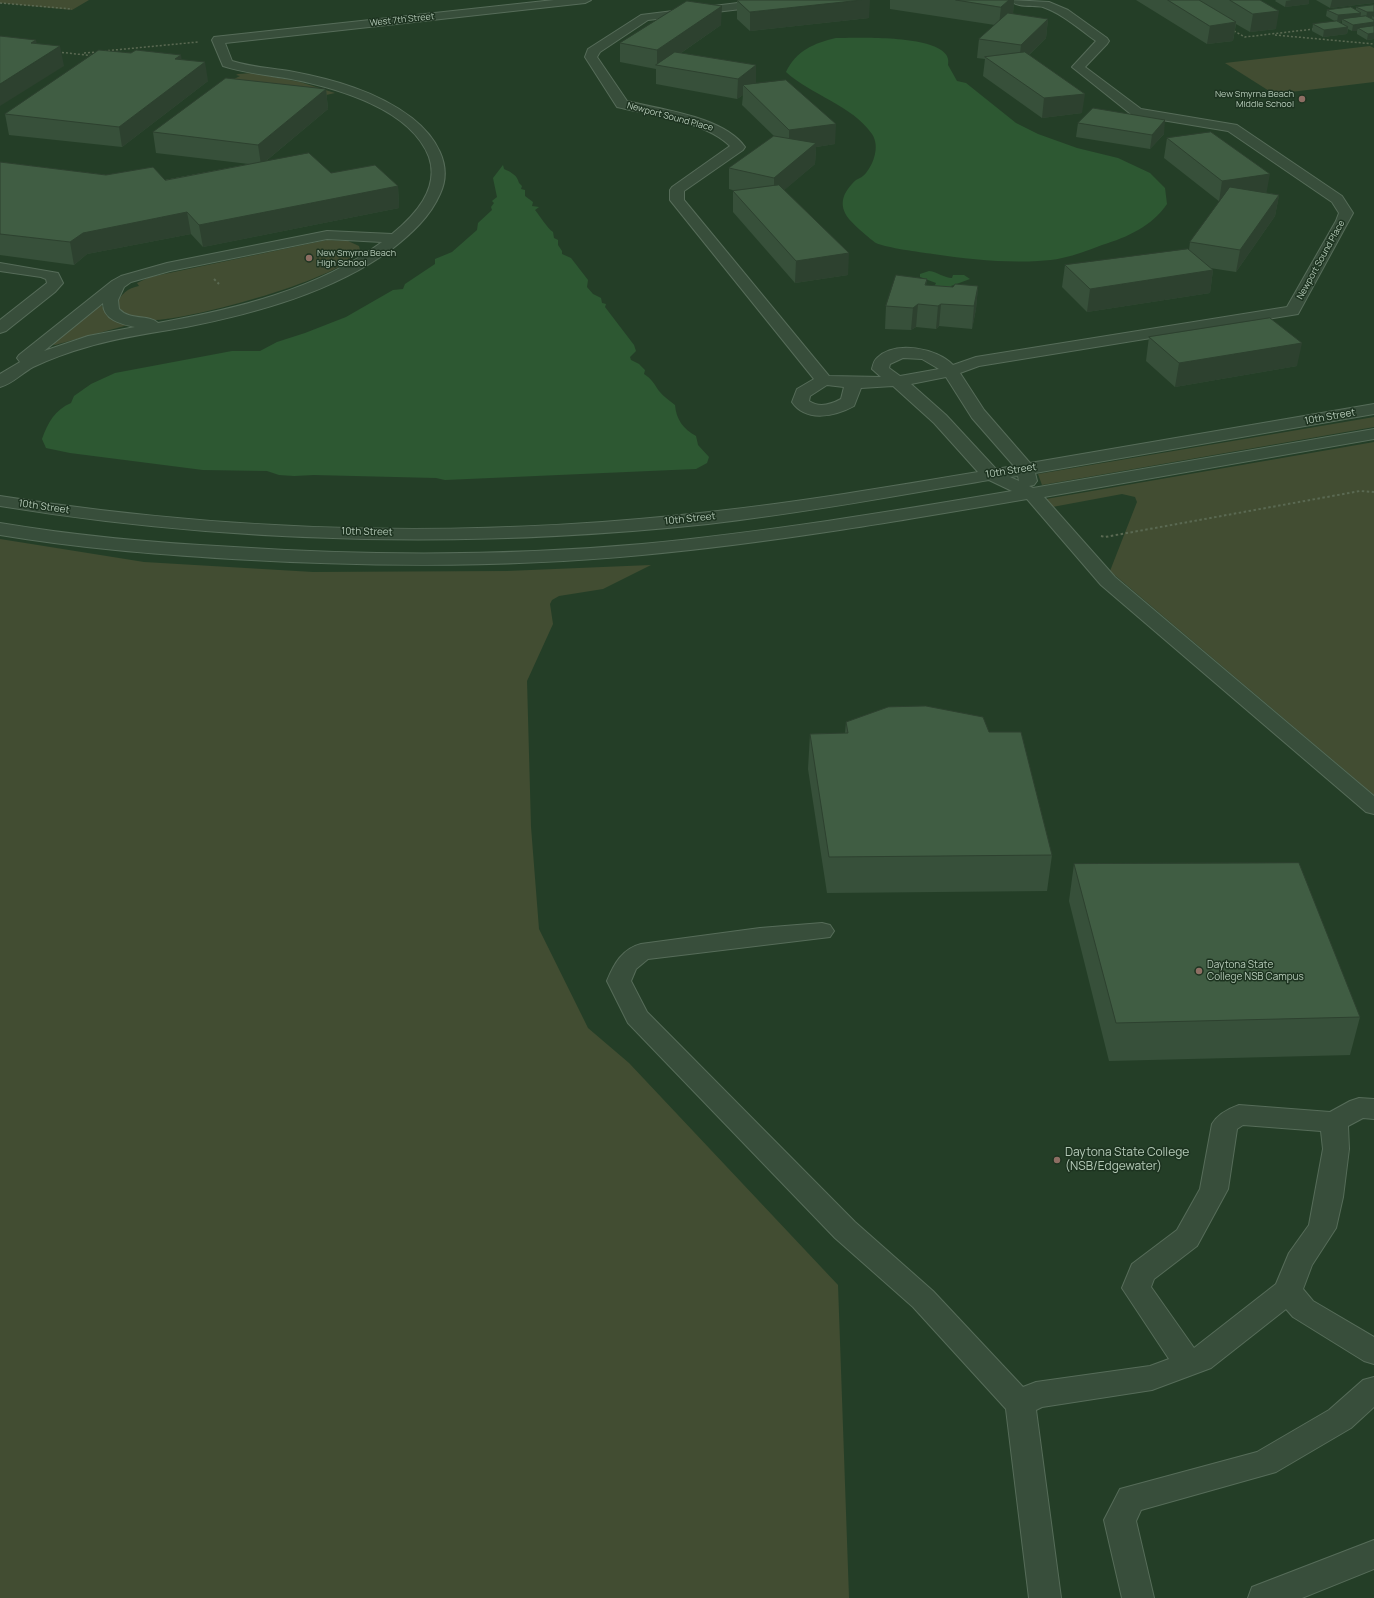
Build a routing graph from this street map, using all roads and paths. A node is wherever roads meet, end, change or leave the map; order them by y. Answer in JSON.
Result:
{"nodes":[{"id":1,"x":579,"y":0,"type":"edge"},
{"id":2,"x":585,"y":0,"type":"edge"},
{"id":3,"x":792,"y":0,"type":"edge"},
{"id":4,"x":1016,"y":0,"type":"edge"},
{"id":5,"x":0,"y":3,"type":"edge"},
{"id":6,"x":72,"y":9,"type":"dead end"},
{"id":7,"x":1319,"y":28,"type":"edge"},
{"id":8,"x":1231,"y":29,"type":"edge"},
{"id":9,"x":1270,"y":34,"type":"junction"},
{"id":10,"x":218,"y":40,"type":"junction"},
{"id":11,"x":1374,"y":44,"type":"edge"},
{"id":12,"x":54,"y":51,"type":"edge"},
{"id":13,"x":78,"y":54,"type":"junction"},
{"id":14,"x":101,"y":56,"type":"edge"},
{"id":15,"x":395,"y":240,"type":"junction"},
{"id":16,"x":0,"y":267,"type":"edge"},
{"id":17,"x":117,"y":284,"type":"junction"},
{"id":18,"x":171,"y":325,"type":"junction"},
{"id":19,"x":0,"y":328,"type":"edge"},
{"id":20,"x":950,"y":372,"type":"junction"},
{"id":21,"x":3,"y":380,"type":"edge"},
{"id":22,"x":824,"y":380,"type":"junction"},
{"id":23,"x":897,"y":381,"type":"junction"},
{"id":24,"x":854,"y":383,"type":"junction"},
{"id":25,"x":1374,"y":409,"type":"edge"},
{"id":26,"x":977,"y":413,"type":"junction"},
{"id":27,"x":940,"y":419,"type":"junction"},
{"id":28,"x":1374,"y":434,"type":"edge"},
{"id":29,"x":1025,"y":469,"type":"junction"},
{"id":30,"x":992,"y":474,"type":"junction"},
{"id":31,"x":1374,"y":492,"type":"edge"},
{"id":32,"x":1032,"y":494,"type":"junction"},
{"id":33,"x":0,"y":500,"type":"edge"},
{"id":34,"x":0,"y":529,"type":"edge"},
{"id":35,"x":1095,"y":535,"type":"dead end"},
{"id":36,"x":1374,"y":808,"type":"edge"},
{"id":37,"x":822,"y":932,"type":"dead end"},
{"id":38,"x":1374,"y":1109,"type":"edge"},
{"id":39,"x":1334,"y":1122,"type":"junction"},
{"id":40,"x":1288,"y":1291,"type":"junction"},
{"id":41,"x":1374,"y":1352,"type":"edge"},
{"id":42,"x":1189,"y":1364,"type":"junction"},
{"id":43,"x":1374,"y":1389,"type":"edge"},
{"id":44,"x":1020,"y":1404,"type":"junction"},
{"id":45,"x":1374,"y":1554,"type":"edge"},
{"id":46,"x":1045,"y":1598,"type":"edge"},
{"id":47,"x":1138,"y":1598,"type":"edge"},
{"id":48,"x":1264,"y":1598,"type":"edge"}],
"edges":[{"from":1,"to":2,"type":"street","name":"West 7th Street"},
{"from":1,"to":10,"type":"street","name":"West 7th Street"},
{"from":3,"to":22,"type":"street","name":"Newport Sound Place"},
{"from":4,"to":20,"type":"street","name":"Newport Sound Place"},
{"from":5,"to":6,"type":"path"},
{"from":7,"to":9,"type":"path"},
{"from":8,"to":9,"type":"path"},
{"from":9,"to":11,"type":"path"},
{"from":10,"to":13,"type":"path"},
{"from":10,"to":15,"type":"street"},
{"from":12,"to":13,"type":"path"},
{"from":13,"to":14,"type":"path"},
{"from":15,"to":17,"type":"street"},
{"from":15,"to":18,"type":"street"},
{"from":16,"to":19,"type":"street"},
{"from":17,"to":18,"type":"street"},
{"from":17,"to":21,"type":"street"},
{"from":18,"to":21,"type":"street"},
{"from":20,"to":23,"type":"street","name":"Newport Sound Place"},
{"from":20,"to":23,"type":"street"},
{"from":20,"to":26,"type":"street"},
{"from":22,"to":24,"type":"street","name":"Newport Sound Place"},
{"from":22,"to":24,"type":"street"},
{"from":23,"to":24,"type":"street","name":"Newport Sound Place"},
{"from":23,"to":27,"type":"street"},
{"from":25,"to":29,"type":"street","name":"10th Street"},
{"from":26,"to":27,"type":"street"},
{"from":26,"to":29,"type":"street"},
{"from":27,"to":30,"type":"street"},
{"from":28,"to":32,"type":"street"},
{"from":29,"to":30,"type":"street","name":"10th Street"},
{"from":29,"to":32,"type":"street"},
{"from":30,"to":32,"type":"street"},
{"from":30,"to":33,"type":"street","name":"10th Street"},
{"from":31,"to":35,"type":"path"},
{"from":32,"to":34,"type":"street"},
{"from":32,"to":36,"type":"street"},
{"from":37,"to":44,"type":"street"},
{"from":38,"to":39,"type":"street"},
{"from":39,"to":40,"type":"street"},
{"from":39,"to":42,"type":"street"},
{"from":40,"to":41,"type":"street"},
{"from":40,"to":42,"type":"street"},
{"from":42,"to":44,"type":"street"},
{"from":43,"to":47,"type":"street"},
{"from":44,"to":46,"type":"street"},
{"from":45,"to":48,"type":"street"}]}
